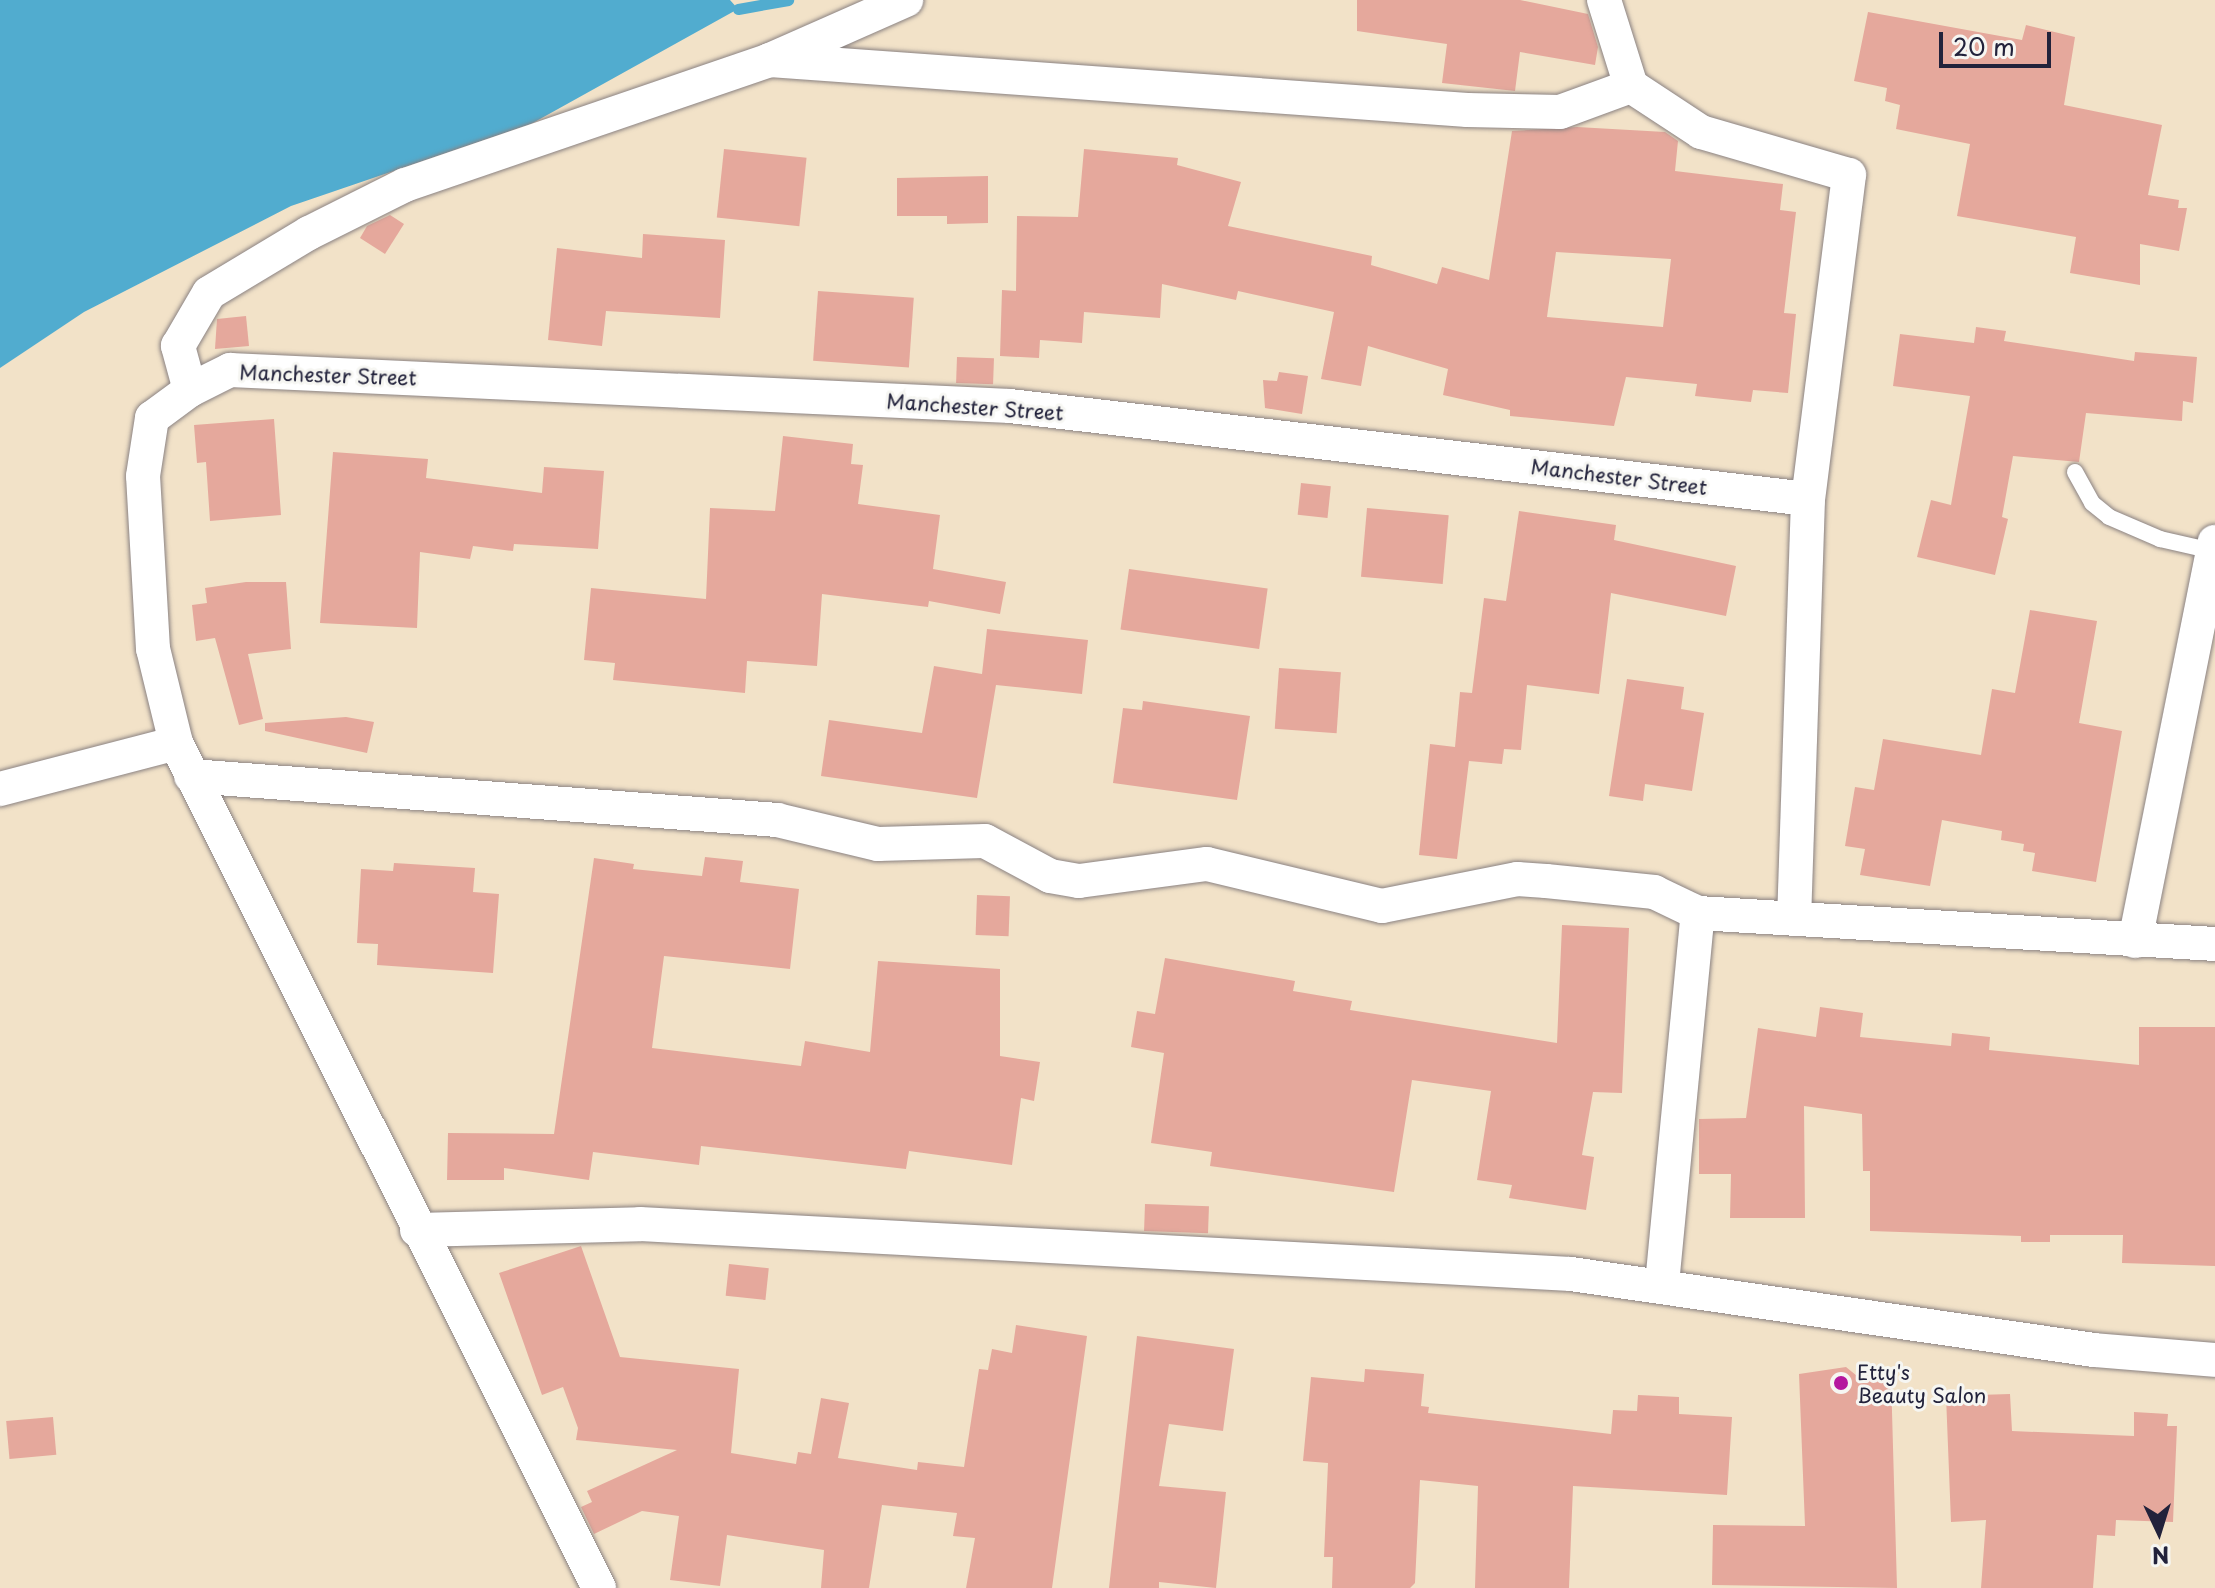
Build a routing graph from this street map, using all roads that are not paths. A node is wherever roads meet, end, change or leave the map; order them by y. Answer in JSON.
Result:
{"nodes":[{"id":1,"x":906,"y":0,"type":"edge"},
{"id":2,"x":1604,"y":0,"type":"edge"},
{"id":3,"x":770,"y":60,"type":"junction"},
{"id":4,"x":1631,"y":86,"type":"junction"},
{"id":5,"x":190,"y":390,"type":"junction"},
{"id":6,"x":2075,"y":472,"type":"dead end"},
{"id":7,"x":1808,"y":499,"type":"junction"},
{"id":8,"x":2214,"y":546,"type":"edge"},
{"id":9,"x":176,"y":743,"type":"junction"},
{"id":10,"x":191,"y":776,"type":"junction"},
{"id":11,"x":0,"y":789,"type":"edge"},
{"id":12,"x":1698,"y":913,"type":"junction"},
{"id":13,"x":1794,"y":915,"type":"junction"},
{"id":14,"x":2135,"y":941,"type":"junction"},
{"id":15,"x":2215,"y":944,"type":"edge"},
{"id":16,"x":417,"y":1230,"type":"junction"},
{"id":17,"x":1662,"y":1284,"type":"junction"},
{"id":18,"x":2215,"y":1360,"type":"edge"},
{"id":19,"x":599,"y":1588,"type":"edge"}],
"edges":[{"from":1,"to":3,"type":"street"},
{"from":2,"to":4,"type":"street"},
{"from":3,"to":4,"type":"street"},
{"from":3,"to":5,"type":"street"},
{"from":4,"to":7,"type":"street"},
{"from":5,"to":7,"type":"street","name":"Manchester Street"},
{"from":5,"to":9,"type":"street","name":"Manchester Street"},
{"from":6,"to":8,"type":"lane"},
{"from":7,"to":13,"type":"street"},
{"from":8,"to":14,"type":"street"},
{"from":9,"to":10,"type":"street"},
{"from":9,"to":11,"type":"street"},
{"from":10,"to":12,"type":"street"},
{"from":10,"to":16,"type":"street"},
{"from":12,"to":13,"type":"street"},
{"from":12,"to":17,"type":"street"},
{"from":13,"to":14,"type":"street"},
{"from":14,"to":15,"type":"street"},
{"from":16,"to":17,"type":"street"},
{"from":16,"to":19,"type":"street"},
{"from":17,"to":18,"type":"street"}]}
